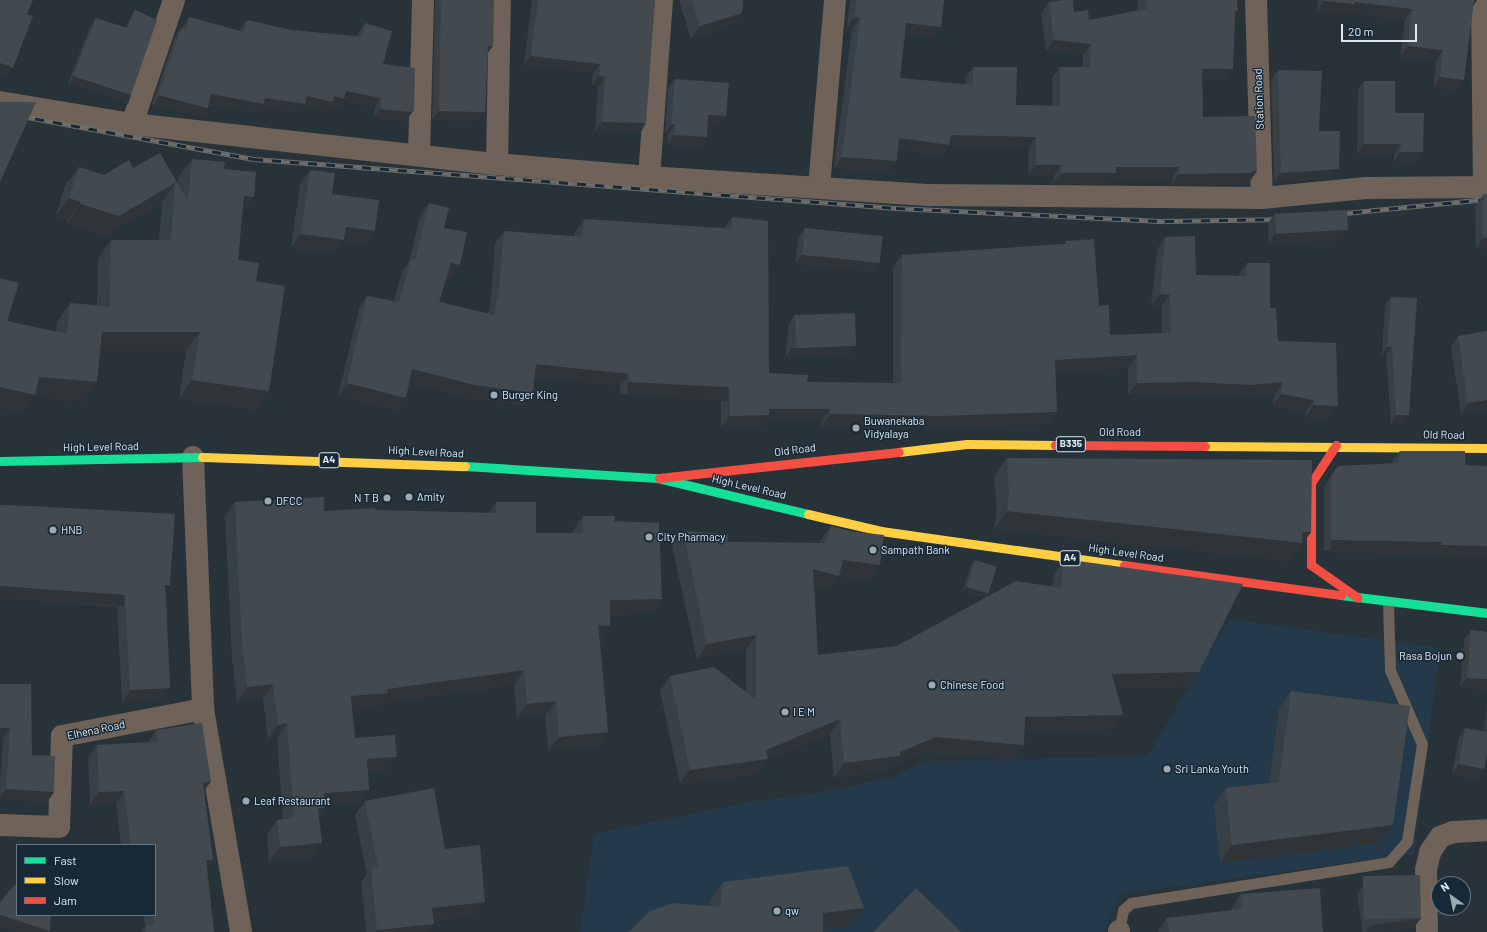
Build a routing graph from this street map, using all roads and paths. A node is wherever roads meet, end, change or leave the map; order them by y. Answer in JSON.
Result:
{"nodes":[{"id":1,"x":174,"y":0,"type":"edge"},
{"id":2,"x":423,"y":0,"type":"edge"},
{"id":3,"x":500,"y":0,"type":"edge"},
{"id":4,"x":662,"y":0,"type":"edge"},
{"id":5,"x":836,"y":0,"type":"edge"},
{"id":6,"x":1256,"y":0,"type":"edge"},
{"id":7,"x":1482,"y":0,"type":"edge"},
{"id":8,"x":0,"y":102,"type":"edge"},
{"id":9,"x":132,"y":124,"type":"junction"},
{"id":10,"x":419,"y":155,"type":"junction"},
{"id":11,"x":497,"y":164,"type":"junction"},
{"id":12,"x":650,"y":177,"type":"junction"},
{"id":13,"x":819,"y":187,"type":"junction"},
{"id":14,"x":1485,"y":187,"type":"edge"},
{"id":15,"x":1262,"y":198,"type":"junction"},
{"id":16,"x":1336,"y":445,"type":"junction"},
{"id":17,"x":1487,"y":448,"type":"edge"},
{"id":18,"x":193,"y":457,"type":"junction"},
{"id":19,"x":0,"y":461,"type":"edge"},
{"id":20,"x":658,"y":478,"type":"junction"},
{"id":21,"x":1358,"y":598,"type":"junction"},
{"id":22,"x":1388,"y":602,"type":"junction"},
{"id":23,"x":1487,"y":613,"type":"edge"},
{"id":24,"x":203,"y":709,"type":"junction"},
{"id":25,"x":0,"y":825,"type":"edge"},
{"id":26,"x":1487,"y":830,"type":"edge"},
{"id":27,"x":1119,"y":931,"type":"edge"},
{"id":28,"x":241,"y":932,"type":"edge"},
{"id":29,"x":1427,"y":932,"type":"edge"}],
"edges":[{"from":1,"to":9,"type":"street"},
{"from":2,"to":10,"type":"street"},
{"from":3,"to":11,"type":"street"},
{"from":4,"to":12,"type":"street"},
{"from":5,"to":13,"type":"street"},
{"from":6,"to":15,"type":"street","name":"Station Road"},
{"from":7,"to":14,"type":"street"},
{"from":8,"to":9,"type":"street"},
{"from":9,"to":10,"type":"street"},
{"from":10,"to":11,"type":"street"},
{"from":11,"to":12,"type":"street"},
{"from":12,"to":13,"type":"street"},
{"from":13,"to":15,"type":"street"},
{"from":14,"to":15,"type":"street"},
{"from":16,"to":17,"type":"main road","name":"Old Road","number":"B335"},
{"from":16,"to":20,"type":"main road","name":"Old Road","number":"B335"},
{"from":16,"to":21,"type":"main road"},
{"from":18,"to":19,"type":"main road","name":"High Level Road","number":"A4"},
{"from":18,"to":20,"type":"main road","name":"High Level Road","number":"A4"},
{"from":18,"to":24,"type":"street"},
{"from":20,"to":21,"type":"main road","name":"High Level Road","number":"A4"},
{"from":21,"to":22,"type":"main road","name":"High Level Road","number":"A4"},
{"from":22,"to":23,"type":"main road","name":"High Level Road","number":"A4"},
{"from":22,"to":27,"type":"lane"},
{"from":24,"to":25,"type":"street","name":"Elhena Road"},
{"from":24,"to":28,"type":"street"},
{"from":26,"to":29,"type":"street"}]}
